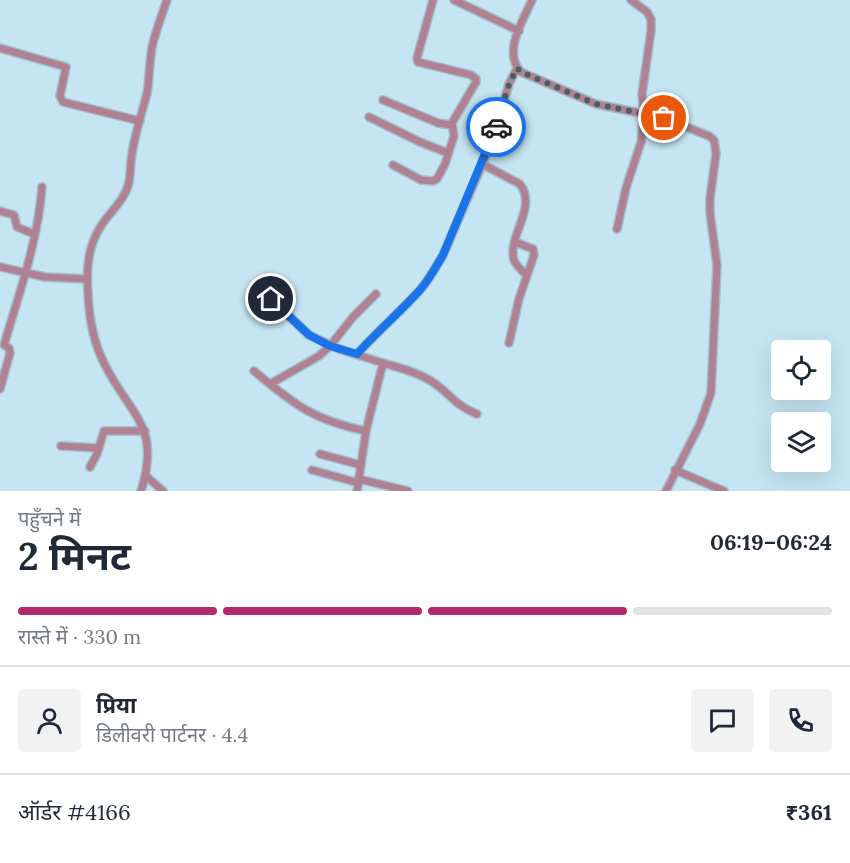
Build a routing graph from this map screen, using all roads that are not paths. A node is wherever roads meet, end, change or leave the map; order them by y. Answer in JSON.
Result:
{"nodes":[{"id":1,"x":167,"y":0,"type":"edge"},
{"id":2,"x":432,"y":0,"type":"edge"},
{"id":3,"x":454,"y":0,"type":"edge"},
{"id":4,"x":532,"y":0,"type":"edge"},
{"id":5,"x":631,"y":0,"type":"edge"},
{"id":6,"x":514,"y":28,"type":"junction"},
{"id":7,"x":0,"y":48,"type":"edge"},
{"id":8,"x":517,"y":68,"type":"junction"},
{"id":9,"x":383,"y":100,"type":"dead end"},
{"id":10,"x":644,"y":114,"type":"junction"},
{"id":11,"x":369,"y":117,"type":"dead end"},
{"id":12,"x":140,"y":121,"type":"junction"},
{"id":13,"x":451,"y":125,"type":"junction"},
{"id":14,"x":448,"y":153,"type":"junction"},
{"id":15,"x":482,"y":164,"type":"junction"},
{"id":16,"x":393,"y":165,"type":"dead end"},
{"id":17,"x":42,"y":187,"type":"dead end"},
{"id":18,"x":0,"y":211,"type":"edge"},
{"id":19,"x":617,"y":229,"type":"dead end"},
{"id":20,"x":34,"y":234,"type":"junction"},
{"id":21,"x":515,"y":242,"type":"junction"},
{"id":22,"x":0,"y":267,"type":"edge"},
{"id":23,"x":25,"y":273,"type":"junction"},
{"id":24,"x":526,"y":275,"type":"junction"},
{"id":25,"x":87,"y":279,"type":"junction"},
{"id":26,"x":376,"y":294,"type":"dead end"},
{"id":27,"x":271,"y":299,"type":"dead end"},
{"id":28,"x":509,"y":343,"type":"dead end"},
{"id":29,"x":2,"y":345,"type":"edge"},
{"id":30,"x":330,"y":346,"type":"junction"},
{"id":31,"x":357,"y":354,"type":"junction"},
{"id":32,"x":383,"y":363,"type":"junction"},
{"id":33,"x":254,"y":371,"type":"dead end"},
{"id":34,"x":270,"y":384,"type":"junction"},
{"id":35,"x":0,"y":389,"type":"edge"},
{"id":36,"x":477,"y":414,"type":"dead end"},
{"id":37,"x":145,"y":431,"type":"junction"},
{"id":38,"x":366,"y":431,"type":"junction"},
{"id":39,"x":61,"y":446,"type":"dead end"},
{"id":40,"x":99,"y":448,"type":"junction"},
{"id":41,"x":320,"y":454,"type":"dead end"},
{"id":42,"x":362,"y":465,"type":"junction"},
{"id":43,"x":90,"y":467,"type":"dead end"},
{"id":44,"x":312,"y":470,"type":"dead end"},
{"id":45,"x":675,"y":470,"type":"junction"},
{"id":46,"x":146,"y":476,"type":"junction"},
{"id":47,"x":358,"y":484,"type":"edge"},
{"id":48,"x":141,"y":491,"type":"edge"},
{"id":49,"x":163,"y":491,"type":"edge"},
{"id":50,"x":408,"y":491,"type":"edge"},
{"id":51,"x":666,"y":491,"type":"edge"},
{"id":52,"x":724,"y":491,"type":"edge"}],
"edges":[{"from":1,"to":12,"type":"street"},
{"from":2,"to":13,"type":"street"},
{"from":3,"to":6,"type":"street"},
{"from":4,"to":6,"type":"street"},
{"from":5,"to":10,"type":"street"},
{"from":6,"to":8,"type":"street"},
{"from":7,"to":12,"type":"street"},
{"from":8,"to":10,"type":"street"},
{"from":8,"to":15,"type":"street"},
{"from":9,"to":13,"type":"street"},
{"from":10,"to":19,"type":"street"},
{"from":10,"to":45,"type":"street"},
{"from":11,"to":14,"type":"street"},
{"from":12,"to":25,"type":"street"},
{"from":13,"to":14,"type":"street"},
{"from":14,"to":16,"type":"street"},
{"from":15,"to":21,"type":"street"},
{"from":15,"to":31,"type":"street"},
{"from":17,"to":20,"type":"street"},
{"from":18,"to":20,"type":"street"},
{"from":20,"to":23,"type":"street"},
{"from":21,"to":24,"type":"street"},
{"from":21,"to":24,"type":"street"},
{"from":22,"to":23,"type":"street"},
{"from":23,"to":25,"type":"street"},
{"from":23,"to":29,"type":"street"},
{"from":24,"to":28,"type":"street"},
{"from":25,"to":37,"type":"street"},
{"from":26,"to":30,"type":"street"},
{"from":27,"to":30,"type":"street"},
{"from":29,"to":35,"type":"street"},
{"from":30,"to":31,"type":"street"},
{"from":30,"to":34,"type":"street"},
{"from":31,"to":32,"type":"street"},
{"from":32,"to":36,"type":"street"},
{"from":32,"to":38,"type":"street"},
{"from":33,"to":34,"type":"street"},
{"from":34,"to":38,"type":"street"},
{"from":37,"to":40,"type":"street"},
{"from":37,"to":46,"type":"street"},
{"from":38,"to":42,"type":"street"},
{"from":39,"to":40,"type":"street"},
{"from":40,"to":43,"type":"street"},
{"from":41,"to":42,"type":"street"},
{"from":42,"to":47,"type":"street"},
{"from":44,"to":47,"type":"street"},
{"from":45,"to":51,"type":"street"},
{"from":45,"to":52,"type":"street"},
{"from":46,"to":48,"type":"street"},
{"from":46,"to":49,"type":"street"},
{"from":47,"to":50,"type":"street"}]}
